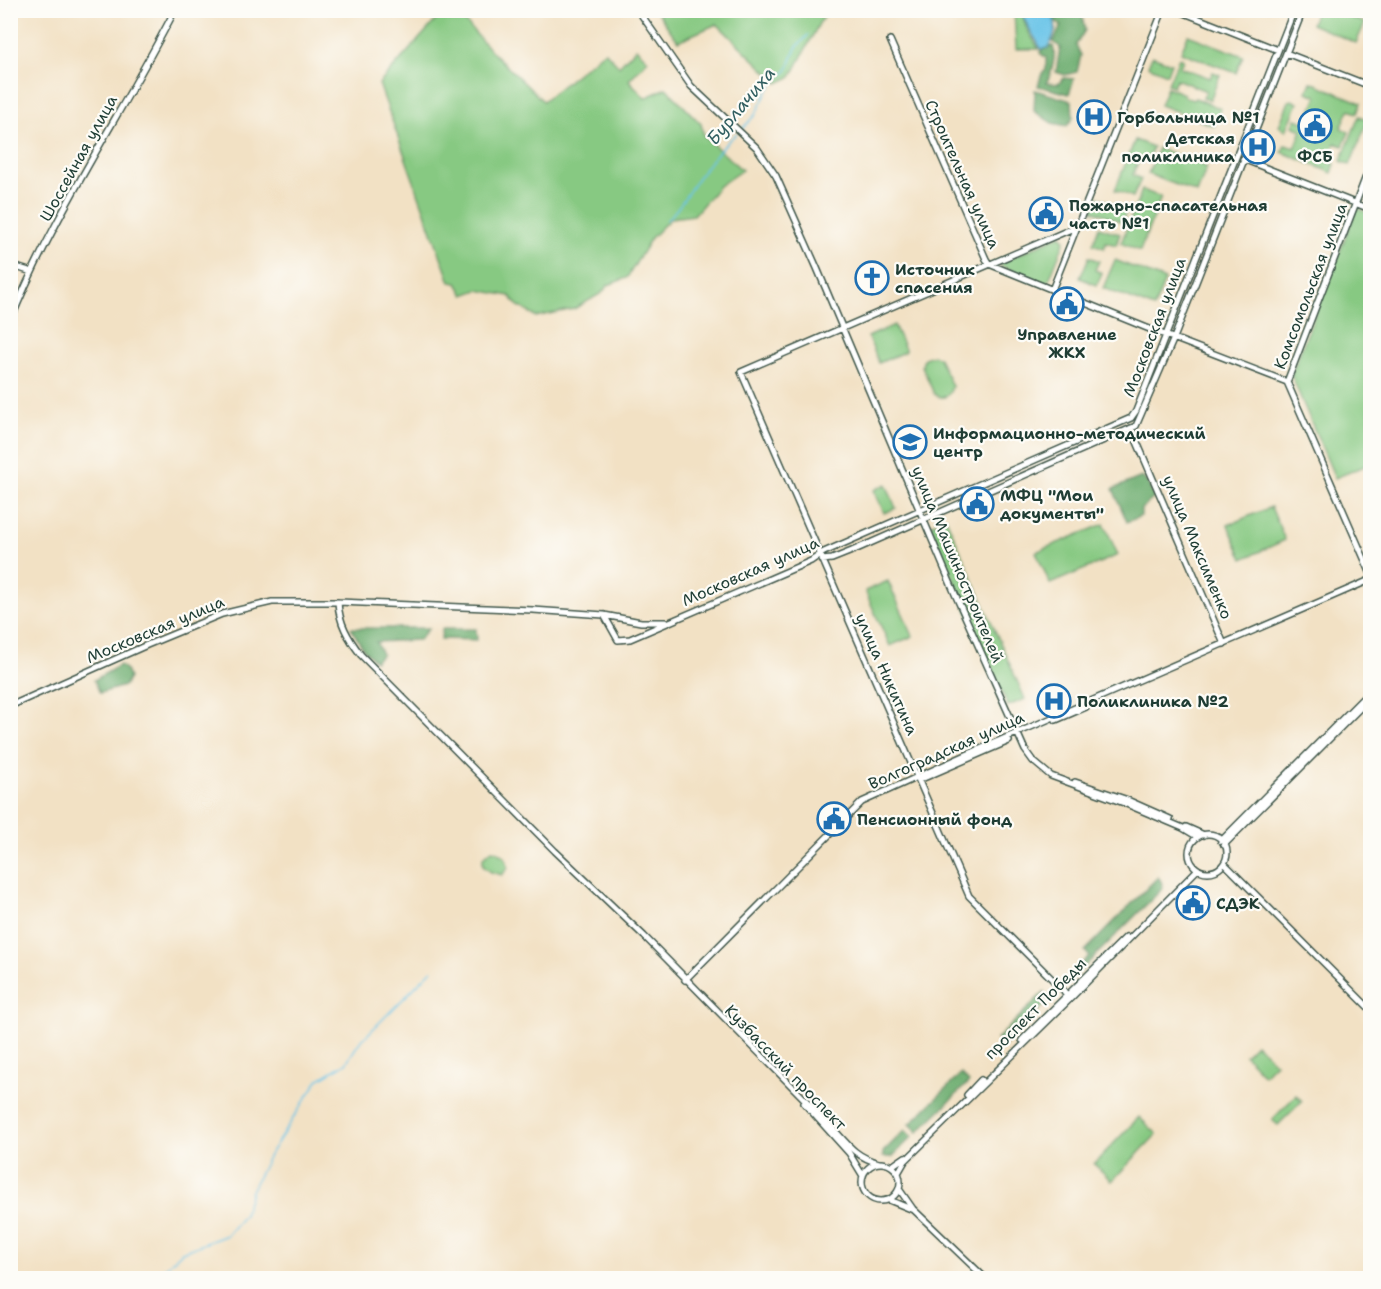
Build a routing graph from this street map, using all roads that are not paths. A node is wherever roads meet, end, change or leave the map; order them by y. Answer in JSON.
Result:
{"nodes":[{"id":1,"x":175,"y":10,"type":"edge"},
{"id":2,"x":638,"y":10,"type":"edge"},
{"id":3,"x":1163,"y":10,"type":"edge"},
{"id":4,"x":1176,"y":10,"type":"edge"},
{"id":5,"x":1294,"y":10,"type":"edge"},
{"id":6,"x":1303,"y":10,"type":"edge"},
{"id":7,"x":890,"y":40,"type":"dead end"},
{"id":8,"x":1278,"y":50,"type":"junction"},
{"id":9,"x":1286,"y":53,"type":"junction"},
{"id":10,"x":1371,"y":86,"type":"edge"},
{"id":11,"x":1236,"y":156,"type":"junction"},
{"id":12,"x":1244,"y":160,"type":"junction"},
{"id":13,"x":1371,"y":166,"type":"edge"},
{"id":14,"x":1356,"y":203,"type":"junction"},
{"id":15,"x":1371,"y":209,"type":"edge"},
{"id":16,"x":1076,"y":227,"type":"junction"},
{"id":17,"x":989,"y":264,"type":"junction"},
{"id":18,"x":10,"y":265,"type":"edge"},
{"id":19,"x":32,"y":272,"type":"junction"},
{"id":20,"x":1052,"y":290,"type":"junction"},
{"id":21,"x":10,"y":322,"type":"edge"},
{"id":22,"x":842,"y":329,"type":"junction"},
{"id":23,"x":1166,"y":335,"type":"junction"},
{"id":24,"x":1174,"y":338,"type":"junction"},
{"id":25,"x":1287,"y":382,"type":"junction"},
{"id":26,"x":1127,"y":421,"type":"junction"},
{"id":27,"x":1132,"y":429,"type":"junction"},
{"id":28,"x":1078,"y":443,"type":"junction"},
{"id":29,"x":1081,"y":451,"type":"junction"},
{"id":30,"x":921,"y":511,"type":"junction"},
{"id":31,"x":924,"y":519,"type":"junction"},
{"id":32,"x":821,"y":554,"type":"junction"},
{"id":33,"x":811,"y":561,"type":"junction"},
{"id":34,"x":824,"y":563,"type":"junction"},
{"id":35,"x":1371,"y":572,"type":"edge"},
{"id":36,"x":1371,"y":581,"type":"edge"},
{"id":37,"x":338,"y":602,"type":"junction"},
{"id":38,"x":604,"y":615,"type":"junction"},
{"id":39,"x":615,"y":617,"type":"junction"},
{"id":40,"x":641,"y":622,"type":"junction"},
{"id":41,"x":670,"y":622,"type":"junction"},
{"id":42,"x":608,"y":626,"type":"junction"},
{"id":43,"x":644,"y":633,"type":"junction"},
{"id":44,"x":1222,"y":645,"type":"junction"},
{"id":45,"x":1371,"y":691,"type":"edge"},
{"id":46,"x":1371,"y":698,"type":"edge"},
{"id":47,"x":10,"y":706,"type":"edge"},
{"id":48,"x":1018,"y":735,"type":"junction"},
{"id":49,"x":918,"y":778,"type":"junction"},
{"id":50,"x":1201,"y":836,"type":"junction"},
{"id":51,"x":1223,"y":843,"type":"junction"},
{"id":52,"x":1224,"y":861,"type":"junction"},
{"id":53,"x":1197,"y":869,"type":"junction"},
{"id":54,"x":686,"y":980,"type":"junction"},
{"id":55,"x":1066,"y":996,"type":"junction"},
{"id":56,"x":1371,"y":1004,"type":"edge"},
{"id":57,"x":1371,"y":1009,"type":"edge"},
{"id":58,"x":879,"y":1163,"type":"junction"},
{"id":59,"x":892,"y":1166,"type":"junction"},
{"id":60,"x":898,"y":1173,"type":"junction"},
{"id":61,"x":864,"y":1176,"type":"junction"},
{"id":62,"x":899,"y":1189,"type":"junction"},
{"id":63,"x":889,"y":1200,"type":"junction"},
{"id":64,"x":913,"y":1209,"type":"junction"},
{"id":65,"x":986,"y":1278,"type":"edge"}],
"edges":[{"from":1,"to":19,"type":"main road","name":"Шоссейная улица"},
{"from":2,"to":22,"type":"main road","name":"улица Машиностроителей"},
{"from":3,"to":16,"type":"main road"},
{"from":4,"to":8,"type":"main road"},
{"from":5,"to":8,"type":"main road","name":"Московская улица"},
{"from":6,"to":9,"type":"main road","name":"Московская улица"},
{"from":7,"to":17,"type":"main road","name":"Строительная улица"},
{"from":8,"to":11,"type":"main road","name":"Московская улица"},
{"from":9,"to":10,"type":"main road"},
{"from":9,"to":12,"type":"main road","name":"Московская улица"},
{"from":11,"to":12,"type":"main road"},
{"from":11,"to":23,"type":"main road","name":"Московская улица"},
{"from":12,"to":14,"type":"main road"},
{"from":12,"to":24,"type":"main road","name":"Московская улица"},
{"from":13,"to":14,"type":"main road","name":"Комсомольская улица"},
{"from":14,"to":15,"type":"main road"},
{"from":14,"to":25,"type":"main road","name":"Комсомольская улица"},
{"from":16,"to":17,"type":"main road"},
{"from":16,"to":20,"type":"main road"},
{"from":17,"to":20,"type":"main road","name":"Строительная улица"},
{"from":17,"to":22,"type":"main road"},
{"from":18,"to":19,"type":"main road"},
{"from":19,"to":21,"type":"main road","name":"Шоссейная улица"},
{"from":20,"to":23,"type":"main road","name":"Строительная улица"},
{"from":22,"to":30,"type":"main road","name":"улица Машиностроителей"},
{"from":22,"to":32,"type":"main road"},
{"from":23,"to":24,"type":"main road","name":"Строительная улица"},
{"from":23,"to":26,"type":"main road","name":"Московская улица"},
{"from":24,"to":25,"type":"main road","name":"Строительная улица"},
{"from":24,"to":27,"type":"main road","name":"Московская улица"},
{"from":25,"to":35,"type":"main road"},
{"from":26,"to":27,"type":"main road","name":"улица Максименко"},
{"from":26,"to":28,"type":"main road","name":"Московская улица"},
{"from":27,"to":29,"type":"main road"},
{"from":27,"to":44,"type":"main road","name":"улица Максименко"},
{"from":28,"to":29,"type":"main road"},
{"from":28,"to":30,"type":"main road","name":"Московская улица"},
{"from":29,"to":31,"type":"main road"},
{"from":30,"to":31,"type":"main road","name":"улица Машиностроителей"},
{"from":30,"to":32,"type":"main road","name":"Московская улица"},
{"from":31,"to":34,"type":"main road"},
{"from":31,"to":48,"type":"main road","name":"улица Машиностроителей"},
{"from":32,"to":33,"type":"main road","name":"Московская улица"},
{"from":32,"to":34,"type":"main road","name":"улица Никитина"},
{"from":33,"to":34,"type":"main road"},
{"from":33,"to":41,"type":"main road","name":"Московская улица"},
{"from":34,"to":49,"type":"main road","name":"улица Никитина"},
{"from":36,"to":44,"type":"main road","name":"Волгоградская улица"},
{"from":36,"to":48,"type":"main road"},
{"from":37,"to":38,"type":"main road","name":"Московская улица"},
{"from":37,"to":47,"type":"main road","name":"Московская улица"},
{"from":37,"to":54,"type":"main road"},
{"from":38,"to":39,"type":"main road","name":"Московская улица"},
{"from":38,"to":42,"type":"main road"},
{"from":39,"to":40,"type":"main road","name":"Московская улица"},
{"from":39,"to":42,"type":"main road"},
{"from":40,"to":41,"type":"main road","name":"Московская улица"},
{"from":40,"to":43,"type":"main road"},
{"from":41,"to":43,"type":"main road","name":"Московская улица"},
{"from":42,"to":43,"type":"main road","name":"Московская улица"},
{"from":44,"to":48,"type":"main road","name":"Волгоградская улица"},
{"from":45,"to":51,"type":"main road"},
{"from":46,"to":51,"type":"main road"},
{"from":48,"to":49,"type":"main road","name":"Волгоградская улица"},
{"from":48,"to":50,"type":"main road","name":"улица Машиностроителей"},
{"from":49,"to":54,"type":"main road","name":"Волгоградская улица"},
{"from":49,"to":55,"type":"main road","name":"улица Никитина"},
{"from":50,"to":51,"type":"main road"},
{"from":50,"to":53,"type":"main road"},
{"from":51,"to":52,"type":"main road"},
{"from":52,"to":53,"type":"main road"},
{"from":52,"to":56,"type":"main road"},
{"from":52,"to":57,"type":"main road"},
{"from":53,"to":55,"type":"main road","name":"проспект Победы"},
{"from":53,"to":60,"type":"main road"},
{"from":54,"to":58,"type":"main road"},
{"from":54,"to":61,"type":"main road","name":"Кузбасский проспект"},
{"from":55,"to":59,"type":"main road","name":"проспект Победы"},
{"from":58,"to":59,"type":"main road"},
{"from":58,"to":61,"type":"main road"},
{"from":59,"to":60,"type":"main road"},
{"from":60,"to":62,"type":"main road"},
{"from":61,"to":63,"type":"main road"},
{"from":62,"to":63,"type":"main road"},
{"from":62,"to":64,"type":"main road"},
{"from":63,"to":64,"type":"main road"},
{"from":64,"to":65,"type":"main road"}]}
